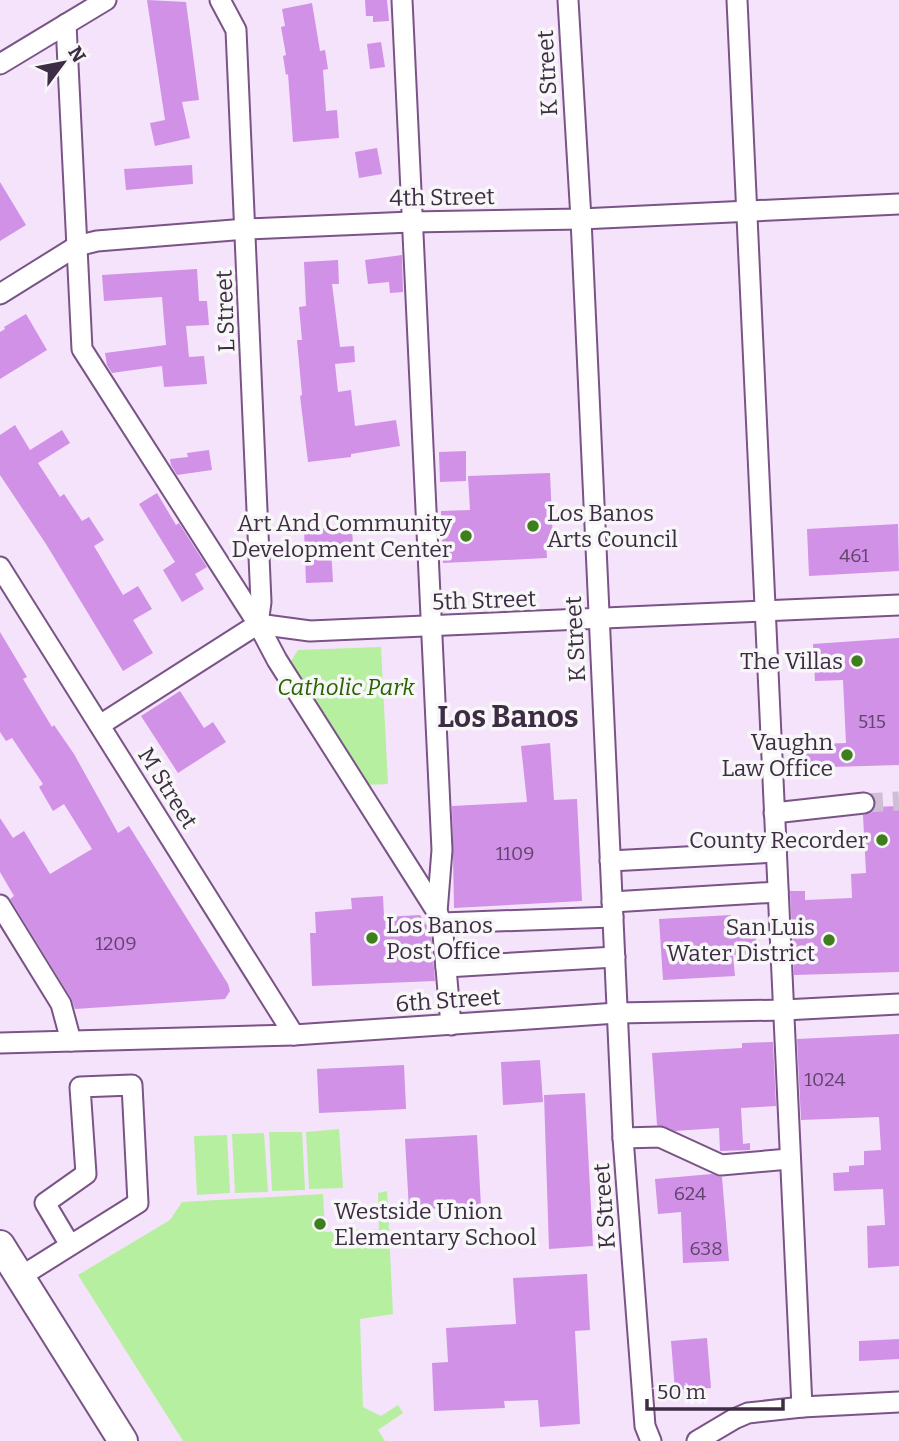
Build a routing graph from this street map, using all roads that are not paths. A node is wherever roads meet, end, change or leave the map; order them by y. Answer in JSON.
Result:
{"nodes":[{"id":1,"x":106,"y":0,"type":"edge"},
{"id":2,"x":220,"y":0,"type":"edge"},
{"id":3,"x":402,"y":0,"type":"edge"},
{"id":4,"x":568,"y":0,"type":"edge"},
{"id":5,"x":737,"y":0,"type":"edge"},
{"id":6,"x":66,"y":24,"type":"junction"},
{"id":7,"x":0,"y":64,"type":"edge"},
{"id":8,"x":899,"y":204,"type":"edge"},
{"id":9,"x":746,"y":211,"type":"junction"},
{"id":10,"x":580,"y":219,"type":"junction"},
{"id":11,"x":411,"y":222,"type":"junction"},
{"id":12,"x":246,"y":229,"type":"junction"},
{"id":13,"x":77,"y":246,"type":"junction"},
{"id":14,"x":0,"y":294,"type":"edge"},
{"id":15,"x":0,"y":567,"type":"edge"},
{"id":16,"x":899,"y":605,"type":"edge"},
{"id":17,"x":764,"y":612,"type":"junction"},
{"id":18,"x":599,"y":620,"type":"junction"},
{"id":19,"x":258,"y":624,"type":"junction"},
{"id":20,"x":431,"y":626,"type":"junction"},
{"id":21,"x":100,"y":725,"type":"junction"},
{"id":22,"x":864,"y":803,"type":"tunnel mouth"},
{"id":23,"x":774,"y":813,"type":"junction"},
{"id":24,"x":776,"y":852,"type":"junction"},
{"id":25,"x":610,"y":861,"type":"junction"},
{"id":26,"x":778,"y":892,"type":"junction"},
{"id":27,"x":0,"y":905,"type":"edge"},
{"id":28,"x":612,"y":909,"type":"junction"},
{"id":29,"x":440,"y":918,"type":"junction"},
{"id":30,"x":615,"y":957,"type":"junction"},
{"id":31,"x":446,"y":967,"type":"junction"},
{"id":32,"x":899,"y":1004,"type":"edge"},
{"id":33,"x":783,"y":1010,"type":"junction"},
{"id":34,"x":617,"y":1013,"type":"junction"},
{"id":35,"x":451,"y":1025,"type":"junction"},
{"id":36,"x":294,"y":1035,"type":"junction"},
{"id":37,"x":71,"y":1041,"type":"junction"},
{"id":38,"x":0,"y":1043,"type":"edge"},
{"id":39,"x":623,"y":1138,"type":"junction"},
{"id":40,"x":789,"y":1159,"type":"junction"},
{"id":41,"x":0,"y":1245,"type":"edge"},
{"id":42,"x":70,"y":1245,"type":"junction"},
{"id":43,"x":20,"y":1277,"type":"junction"},
{"id":44,"x":899,"y":1402,"type":"edge"},
{"id":45,"x":802,"y":1407,"type":"junction"},
{"id":46,"x":123,"y":1441,"type":"edge"},
{"id":47,"x":651,"y":1441,"type":"edge"},
{"id":48,"x":697,"y":1441,"type":"edge"}],
"edges":[{"from":1,"to":6,"type":"street"},
{"from":2,"to":12,"type":"street","name":"L Street"},
{"from":3,"to":11,"type":"street"},
{"from":4,"to":10,"type":"street","name":"K Street"},
{"from":5,"to":9,"type":"street"},
{"from":6,"to":7,"type":"street"},
{"from":6,"to":13,"type":"street"},
{"from":8,"to":9,"type":"street","name":"4th Street"},
{"from":9,"to":10,"type":"street","name":"4th Street"},
{"from":9,"to":17,"type":"street"},
{"from":10,"to":11,"type":"street","name":"4th Street"},
{"from":10,"to":18,"type":"street","name":"K Street"},
{"from":11,"to":12,"type":"street","name":"4th Street"},
{"from":11,"to":20,"type":"street"},
{"from":12,"to":13,"type":"street","name":"4th Street"},
{"from":12,"to":19,"type":"street","name":"L Street"},
{"from":13,"to":14,"type":"street","name":"4th Street"},
{"from":13,"to":19,"type":"street"},
{"from":15,"to":21,"type":"street","name":"M Street"},
{"from":16,"to":17,"type":"street","name":"5th Street"},
{"from":17,"to":18,"type":"street","name":"5th Street"},
{"from":17,"to":23,"type":"street"},
{"from":18,"to":20,"type":"street","name":"5th Street"},
{"from":18,"to":25,"type":"street","name":"K Street"},
{"from":19,"to":20,"type":"street","name":"5th Street"},
{"from":19,"to":21,"type":"street"},
{"from":19,"to":29,"type":"street"},
{"from":20,"to":29,"type":"street"},
{"from":21,"to":36,"type":"street","name":"M Street"},
{"from":22,"to":23,"type":"street"},
{"from":23,"to":24,"type":"street"},
{"from":24,"to":25,"type":"street"},
{"from":24,"to":26,"type":"street"},
{"from":25,"to":28,"type":"street","name":"K Street"},
{"from":26,"to":28,"type":"street"},
{"from":26,"to":33,"type":"street"},
{"from":27,"to":37,"type":"street"},
{"from":28,"to":29,"type":"street"},
{"from":28,"to":30,"type":"street","name":"K Street"},
{"from":29,"to":31,"type":"street"},
{"from":30,"to":31,"type":"street"},
{"from":30,"to":34,"type":"street","name":"K Street"},
{"from":31,"to":35,"type":"street"},
{"from":32,"to":33,"type":"street","name":"6th Street"},
{"from":33,"to":34,"type":"street","name":"6th Street"},
{"from":33,"to":40,"type":"street"},
{"from":34,"to":35,"type":"street","name":"6th Street"},
{"from":34,"to":39,"type":"street","name":"K Street"},
{"from":35,"to":36,"type":"street","name":"6th Street"},
{"from":36,"to":37,"type":"street","name":"6th Street"},
{"from":37,"to":38,"type":"street","name":"6th Street"},
{"from":39,"to":40,"type":"street"},
{"from":39,"to":47,"type":"street","name":"K Street"},
{"from":40,"to":45,"type":"street"},
{"from":41,"to":43,"type":"highway"},
{"from":42,"to":42,"type":"street"},
{"from":42,"to":43,"type":"street"},
{"from":43,"to":46,"type":"highway"},
{"from":44,"to":45,"type":"street"},
{"from":45,"to":48,"type":"street"}]}
